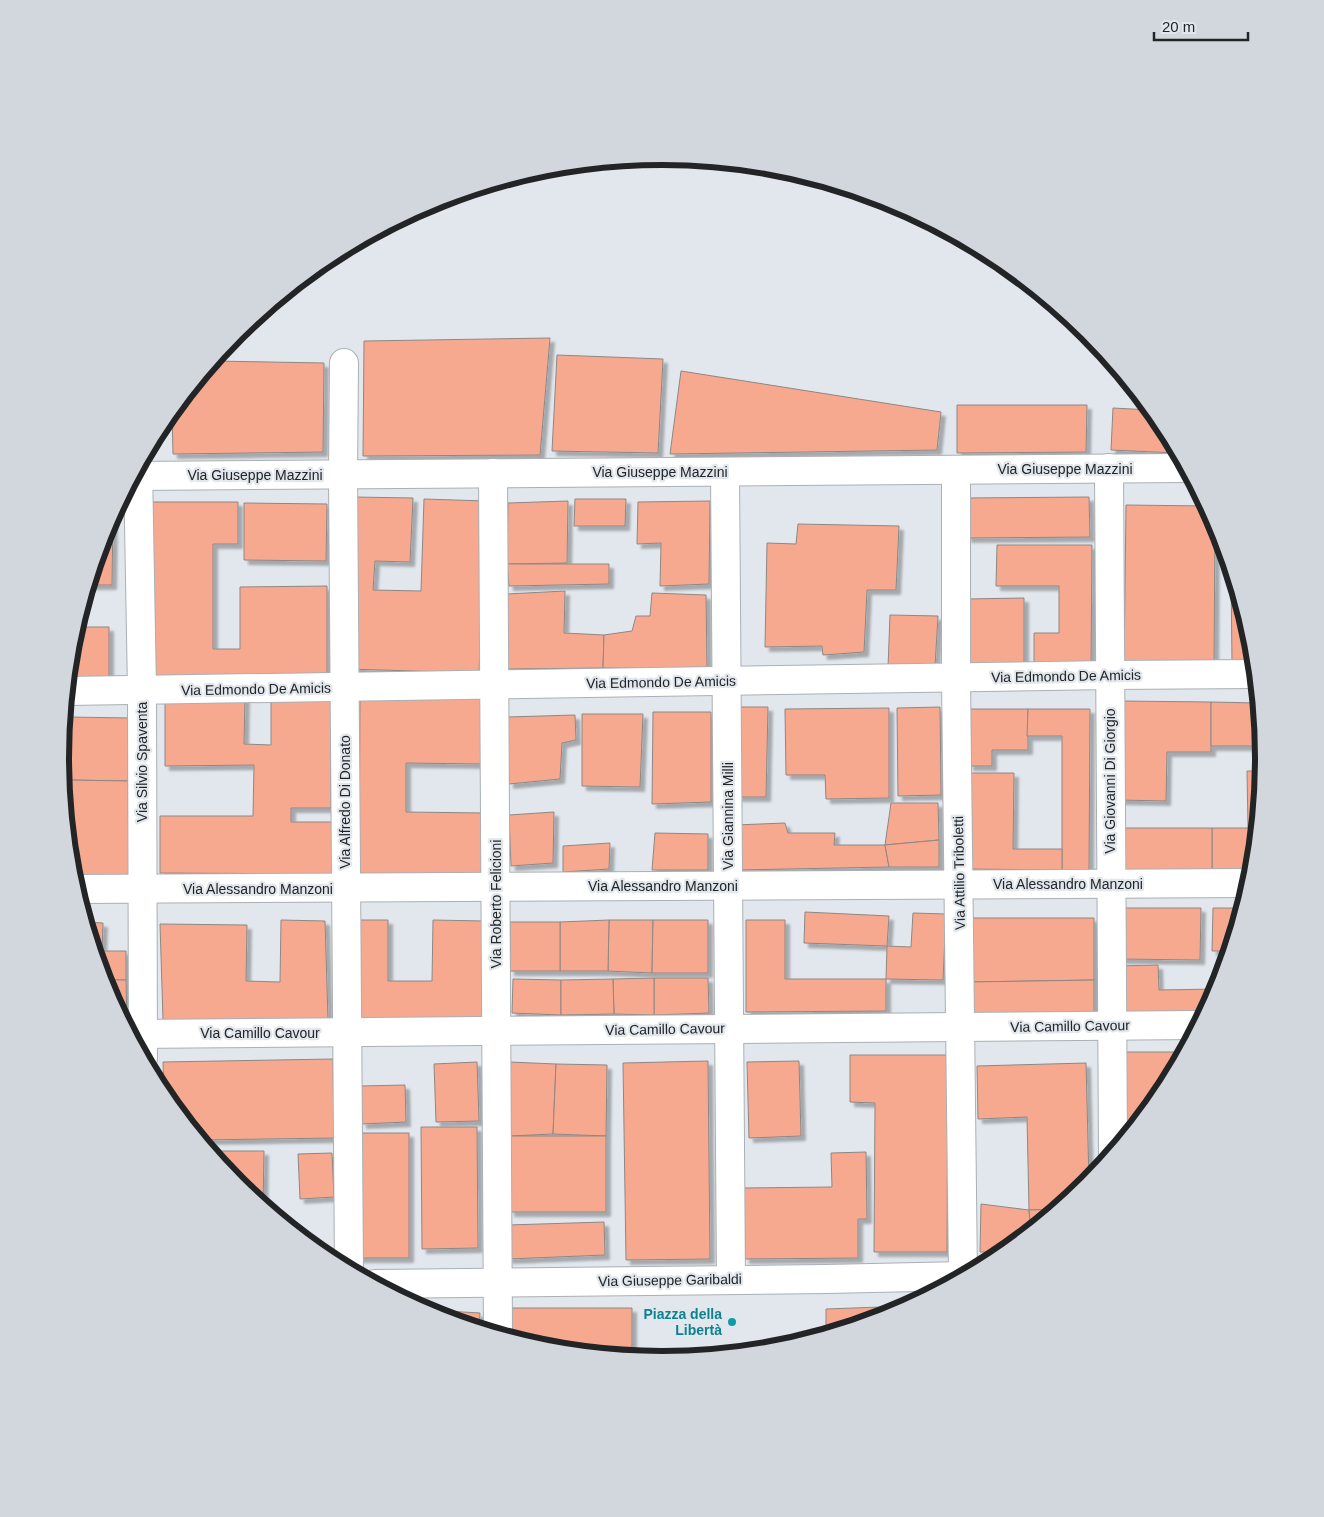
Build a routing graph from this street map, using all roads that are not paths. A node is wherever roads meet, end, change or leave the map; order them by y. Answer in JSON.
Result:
{"nodes":[{"id":1,"x":344,"y":363,"type":"dead end"},
{"id":2,"x":1109,"y":468,"type":"junction"},
{"id":3,"x":1179,"y":468,"type":"edge"},
{"id":4,"x":956,"y":470,"type":"junction"},
{"id":5,"x":725,"y":472,"type":"junction"},
{"id":6,"x":142,"y":473,"type":"edge"},
{"id":7,"x":493,"y":473,"type":"junction"},
{"id":8,"x":343,"y":475,"type":"junction"},
{"id":9,"x":137,"y":482,"type":"edge"},
{"id":10,"x":1249,"y":674,"type":"edge"},
{"id":11,"x":1110,"y":675,"type":"junction"},
{"id":12,"x":956,"y":677,"type":"junction"},
{"id":13,"x":727,"y":681,"type":"junction"},
{"id":14,"x":495,"y":685,"type":"junction"},
{"id":15,"x":344,"y":687,"type":"junction"},
{"id":16,"x":73,"y":691,"type":"edge"},
{"id":17,"x":142,"y":691,"type":"junction"},
{"id":18,"x":1242,"y":883,"type":"edge"},
{"id":19,"x":1111,"y":884,"type":"junction"},
{"id":20,"x":958,"y":885,"type":"junction"},
{"id":21,"x":728,"y":886,"type":"junction"},
{"id":22,"x":496,"y":887,"type":"junction"},
{"id":23,"x":346,"y":888,"type":"junction"},
{"id":24,"x":84,"y":889,"type":"edge"},
{"id":25,"x":141,"y":889,"type":"junction"},
{"id":26,"x":1112,"y":1025,"type":"junction"},
{"id":27,"x":1192,"y":1025,"type":"edge"},
{"id":28,"x":961,"y":1027,"type":"junction"},
{"id":29,"x":729,"y":1029,"type":"junction"},
{"id":30,"x":496,"y":1031,"type":"junction"},
{"id":31,"x":348,"y":1032,"type":"junction"},
{"id":32,"x":138,"y":1036,"type":"edge"},
{"id":33,"x":141,"y":1042,"type":"edge"},
{"id":34,"x":1113,"y":1144,"type":"edge"},
{"id":35,"x":349,"y":1262,"type":"edge"},
{"id":36,"x":964,"y":1269,"type":"edge"},
{"id":37,"x":951,"y":1276,"type":"edge"},
{"id":38,"x":730,"y":1280,"type":"junction"},
{"id":39,"x":498,"y":1282,"type":"junction"},
{"id":40,"x":387,"y":1284,"type":"edge"},
{"id":41,"x":498,"y":1329,"type":"edge"}],
"edges":[{"from":1,"to":8,"type":"street","name":"Via Alfredo Di Donato"},
{"from":2,"to":3,"type":"street","name":"Via Giuseppe Mazzini"},
{"from":2,"to":4,"type":"street","name":"Via Giuseppe Mazzini"},
{"from":2,"to":11,"type":"street","name":"Via Giovanni Di Giorgio"},
{"from":4,"to":5,"type":"street","name":"Via Giuseppe Mazzini"},
{"from":4,"to":12,"type":"street","name":"Via Attilio Triboletti"},
{"from":5,"to":7,"type":"street","name":"Via Giuseppe Mazzini"},
{"from":5,"to":13,"type":"street","name":"Via Giannina Milli"},
{"from":6,"to":8,"type":"street","name":"Via Giuseppe Mazzini"},
{"from":7,"to":8,"type":"street","name":"Via Giuseppe Mazzini"},
{"from":7,"to":14,"type":"street","name":"Via Roberto Felicioni"},
{"from":8,"to":15,"type":"street","name":"Via Alfredo Di Donato"},
{"from":9,"to":17,"type":"street","name":"Via Silvio Spaventa"},
{"from":10,"to":11,"type":"street","name":"Via Edmondo De Amicis"},
{"from":11,"to":12,"type":"street","name":"Via Edmondo De Amicis"},
{"from":11,"to":19,"type":"street","name":"Via Giovanni Di Giorgio"},
{"from":12,"to":13,"type":"street","name":"Via Edmondo De Amicis"},
{"from":12,"to":20,"type":"street","name":"Via Attilio Triboletti"},
{"from":13,"to":14,"type":"street","name":"Via Edmondo De Amicis"},
{"from":13,"to":21,"type":"street","name":"Via Giannina Milli"},
{"from":14,"to":15,"type":"street","name":"Via Edmondo De Amicis"},
{"from":14,"to":22,"type":"street","name":"Via Roberto Felicioni"},
{"from":15,"to":17,"type":"street","name":"Via Edmondo De Amicis"},
{"from":15,"to":23,"type":"street","name":"Via Alfredo Di Donato"},
{"from":16,"to":17,"type":"street","name":"Via Edmondo De Amicis"},
{"from":17,"to":25,"type":"street","name":"Via Silvio Spaventa"},
{"from":18,"to":19,"type":"street","name":"Via Alessandro Manzoni"},
{"from":19,"to":20,"type":"street","name":"Via Alessandro Manzoni"},
{"from":19,"to":26,"type":"street","name":"Via Giovanni Di Giorgio"},
{"from":20,"to":21,"type":"street","name":"Via Alessandro Manzoni"},
{"from":20,"to":28,"type":"street","name":"Via Attilio Triboletti"},
{"from":21,"to":22,"type":"street","name":"Via Alessandro Manzoni"},
{"from":21,"to":29,"type":"street","name":"Via Giannina Milli"},
{"from":22,"to":23,"type":"street","name":"Via Alessandro Manzoni"},
{"from":22,"to":30,"type":"street","name":"Via Roberto Felicioni"},
{"from":23,"to":25,"type":"street","name":"Via Alessandro Manzoni"},
{"from":23,"to":31,"type":"street","name":"Via Alfredo Di Donato"},
{"from":24,"to":25,"type":"street","name":"Via Alessandro Manzoni"},
{"from":25,"to":32,"type":"street","name":"Via Silvio Spaventa"},
{"from":26,"to":27,"type":"street","name":"Via Camillo Cavour"},
{"from":26,"to":28,"type":"street","name":"Via Camillo Cavour"},
{"from":26,"to":34,"type":"street","name":"Via Giovanni Di Giorgio"},
{"from":28,"to":29,"type":"street","name":"Via Camillo Cavour"},
{"from":28,"to":36,"type":"street","name":"Via Attilio Triboletti"},
{"from":29,"to":30,"type":"street","name":"Via Camillo Cavour"},
{"from":29,"to":38,"type":"street","name":"Via Giannina Milli"},
{"from":30,"to":31,"type":"street","name":"Via Camillo Cavour"},
{"from":30,"to":39,"type":"street","name":"Via Roberto Felicioni"},
{"from":31,"to":33,"type":"street","name":"Via Camillo Cavour"},
{"from":31,"to":35,"type":"street","name":"Via Alfredo Di Donato"},
{"from":37,"to":38,"type":"street","name":"Via Giuseppe Garibaldi"},
{"from":38,"to":39,"type":"street","name":"Via Giuseppe Garibaldi"},
{"from":39,"to":40,"type":"street","name":"Via Giuseppe Garibaldi"},
{"from":39,"to":41,"type":"street","name":"Via Roberto Felicioni"}]}
